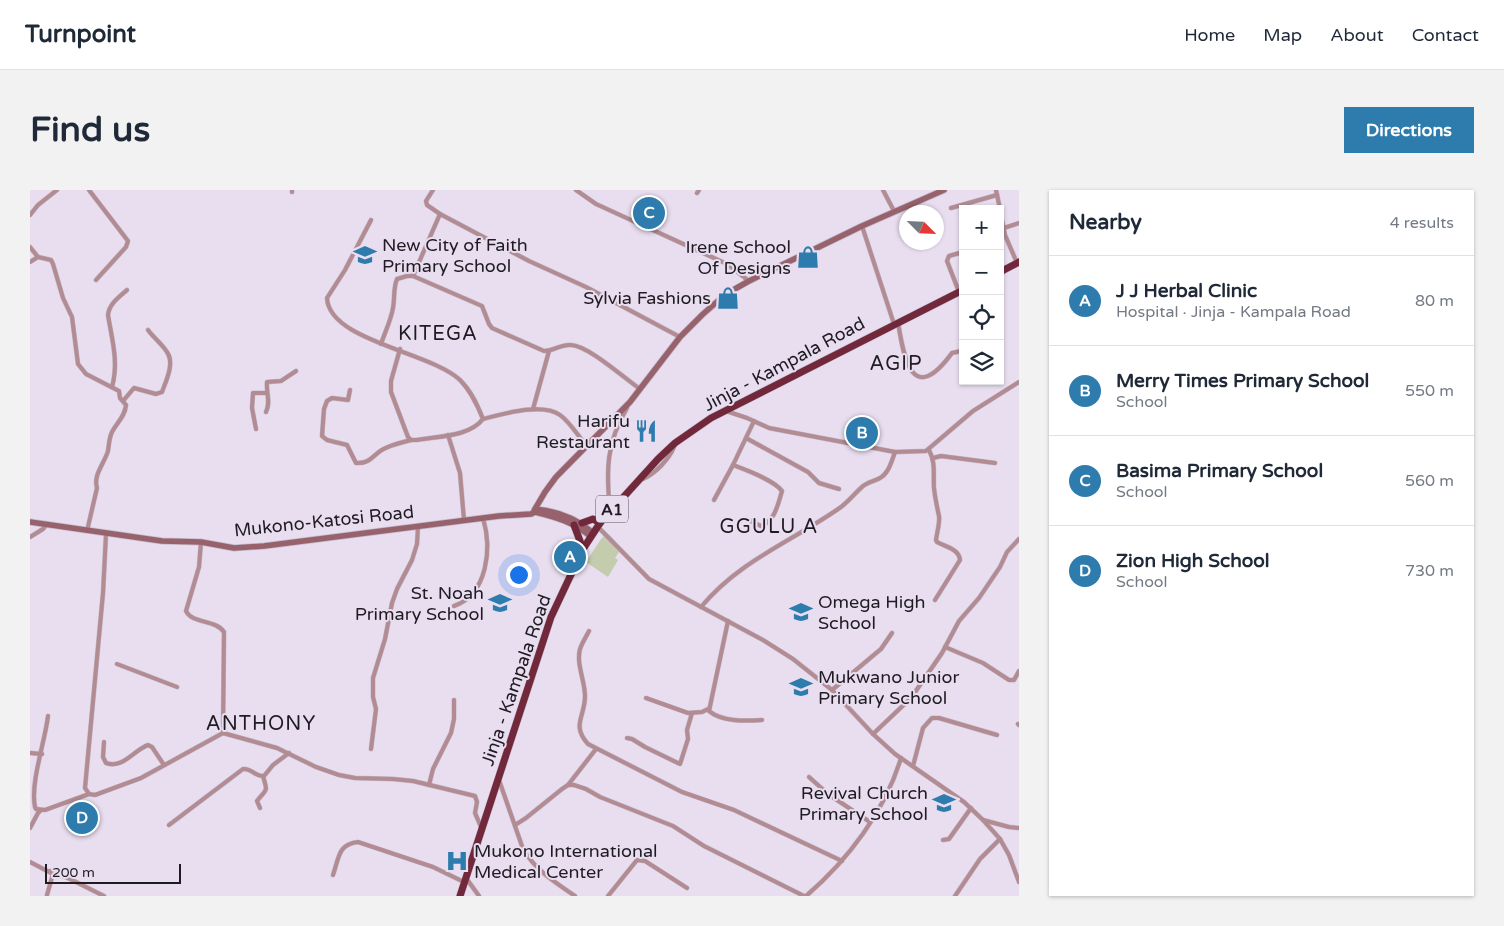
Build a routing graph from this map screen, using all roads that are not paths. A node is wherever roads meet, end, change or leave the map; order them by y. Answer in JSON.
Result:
{"nodes":[{"id":1,"x":45,"y":190,"type":"edge"},
{"id":2,"x":57,"y":190,"type":"edge"},
{"id":3,"x":89,"y":190,"type":"edge"},
{"id":4,"x":433,"y":190,"type":"edge"},
{"id":5,"x":576,"y":190,"type":"edge"},
{"id":6,"x":882,"y":190,"type":"edge"},
{"id":7,"x":944,"y":190,"type":"edge"},
{"id":8,"x":996,"y":192,"type":"edge"},
{"id":9,"x":49,"y":196,"type":"junction"},
{"id":10,"x":999,"y":205,"type":"edge"},
{"id":11,"x":951,"y":208,"type":"dead end"},
{"id":12,"x":894,"y":211,"type":"junction"},
{"id":13,"x":440,"y":214,"type":"junction"},
{"id":14,"x":30,"y":215,"type":"edge"},
{"id":15,"x":371,"y":220,"type":"dead end"},
{"id":16,"x":1019,"y":223,"type":"edge"},
{"id":17,"x":862,"y":226,"type":"junction"},
{"id":18,"x":1004,"y":228,"type":"joint"},
{"id":19,"x":30,"y":247,"type":"edge"},
{"id":20,"x":959,"y":253,"type":"edge"},
{"id":21,"x":38,"y":257,"type":"junction"},
{"id":22,"x":30,"y":262,"type":"edge"},
{"id":23,"x":1018,"y":264,"type":"edge"},
{"id":24,"x":1004,"y":270,"type":"edge"},
{"id":25,"x":413,"y":276,"type":"junction"},
{"id":26,"x":96,"y":280,"type":"dead end"},
{"id":27,"x":749,"y":281,"type":"junction"},
{"id":28,"x":959,"y":287,"type":"edge"},
{"id":29,"x":127,"y":290,"type":"dead end"},
{"id":30,"x":959,"y":292,"type":"edge"},
{"id":31,"x":896,"y":323,"type":"junction"},
{"id":32,"x":148,"y":330,"type":"dead end"},
{"id":33,"x":680,"y":337,"type":"junction"},
{"id":34,"x":381,"y":344,"type":"junction"},
{"id":35,"x":400,"y":349,"type":"junction"},
{"id":36,"x":549,"y":351,"type":"junction"},
{"id":37,"x":959,"y":351,"type":"edge"},
{"id":38,"x":296,"y":371,"type":"dead end"},
{"id":39,"x":1019,"y":382,"type":"edge"},
{"id":40,"x":112,"y":387,"type":"junction"},
{"id":41,"x":640,"y":389,"type":"junction"},
{"id":42,"x":350,"y":390,"type":"dead end"},
{"id":43,"x":267,"y":393,"type":"junction"},
{"id":44,"x":123,"y":401,"type":"junction"},
{"id":45,"x":630,"y":402,"type":"junction"},
{"id":46,"x":533,"y":409,"type":"junction"},
{"id":47,"x":724,"y":410,"type":"junction"},
{"id":48,"x":266,"y":412,"type":"dead end"},
{"id":49,"x":482,"y":419,"type":"junction"},
{"id":50,"x":754,"y":421,"type":"junction"},
{"id":51,"x":256,"y":429,"type":"dead end"},
{"id":52,"x":448,"y":435,"type":"junction"},
{"id":53,"x":746,"y":438,"type":"junction"},
{"id":54,"x":411,"y":440,"type":"junction"},
{"id":55,"x":586,"y":445,"type":"junction"},
{"id":56,"x":929,"y":450,"type":"junction"},
{"id":57,"x":896,"y":452,"type":"junction"},
{"id":58,"x":933,"y":458,"type":"junction"},
{"id":59,"x":994,"y":464,"type":"dead end"},
{"id":60,"x":733,"y":465,"type":"junction"},
{"id":61,"x":839,"y":489,"type":"dead end"},
{"id":62,"x":714,"y":500,"type":"dead end"},
{"id":63,"x":610,"y":511,"type":"junction"},
{"id":64,"x":534,"y":512,"type":"junction"},
{"id":65,"x":483,"y":518,"type":"junction"},
{"id":66,"x":746,"y":519,"type":"dead end"},
{"id":67,"x":464,"y":520,"type":"junction"},
{"id":68,"x":30,"y":522,"type":"edge"},
{"id":69,"x":47,"y":524,"type":"junction"},
{"id":70,"x":578,"y":524,"type":"junction"},
{"id":71,"x":418,"y":527,"type":"junction"},
{"id":72,"x":595,"y":529,"type":"junction"},
{"id":73,"x":87,"y":531,"type":"junction"},
{"id":74,"x":106,"y":534,"type":"junction"},
{"id":75,"x":30,"y":537,"type":"edge"},
{"id":76,"x":1019,"y":539,"type":"edge"},
{"id":77,"x":201,"y":542,"type":"junction"},
{"id":78,"x":583,"y":549,"type":"junction"},
{"id":79,"x":935,"y":600,"type":"dead end"},
{"id":80,"x":454,"y":606,"type":"dead end"},
{"id":81,"x":701,"y":607,"type":"junction"},
{"id":82,"x":728,"y":621,"type":"junction"},
{"id":83,"x":589,"y":631,"type":"dead end"},
{"id":84,"x":892,"y":633,"type":"dead end"},
{"id":85,"x":945,"y":647,"type":"junction"},
{"id":86,"x":117,"y":664,"type":"dead end"},
{"id":87,"x":1019,"y":671,"type":"edge"},
{"id":88,"x":177,"y":687,"type":"dead end"},
{"id":89,"x":832,"y":690,"type":"junction"},
{"id":90,"x":646,"y":698,"type":"dead end"},
{"id":91,"x":454,"y":700,"type":"dead end"},
{"id":92,"x":708,"y":709,"type":"junction"},
{"id":93,"x":692,"y":713,"type":"junction"},
{"id":94,"x":48,"y":716,"type":"dead end"},
{"id":95,"x":762,"y":720,"type":"dead end"},
{"id":96,"x":223,"y":733,"type":"junction"},
{"id":97,"x":873,"y":734,"type":"junction"},
{"id":98,"x":997,"y":735,"type":"dead end"},
{"id":99,"x":627,"y":738,"type":"dead end"},
{"id":100,"x":104,"y":742,"type":"dead end"},
{"id":101,"x":371,"y":749,"type":"dead end"},
{"id":102,"x":596,"y":749,"type":"junction"},
{"id":103,"x":30,"y":753,"type":"edge"},
{"id":104,"x":288,"y":753,"type":"junction"},
{"id":105,"x":42,"y":754,"type":"junction"},
{"id":106,"x":901,"y":758,"type":"junction"},
{"id":107,"x":164,"y":765,"type":"junction"},
{"id":108,"x":913,"y":766,"type":"junction"},
{"id":109,"x":263,"y":776,"type":"junction"},
{"id":110,"x":809,"y":777,"type":"dead end"},
{"id":111,"x":498,"y":778,"type":"junction"},
{"id":112,"x":429,"y":784,"type":"junction"},
{"id":113,"x":568,"y":785,"type":"junction"},
{"id":114,"x":89,"y":794,"type":"junction"},
{"id":115,"x":260,"y":808,"type":"dead end"},
{"id":116,"x":971,"y":808,"type":"junction"},
{"id":117,"x":41,"y":810,"type":"junction"},
{"id":118,"x":983,"y":820,"type":"junction"},
{"id":119,"x":870,"y":822,"type":"junction"},
{"id":120,"x":169,"y":825,"type":"dead end"},
{"id":121,"x":515,"y":825,"type":"junction"},
{"id":122,"x":481,"y":827,"type":"junction"},
{"id":123,"x":30,"y":828,"type":"edge"},
{"id":124,"x":1019,"y":828,"type":"edge"},
{"id":125,"x":1000,"y":839,"type":"junction"},
{"id":126,"x":944,"y":840,"type":"dead end"},
{"id":127,"x":842,"y":861,"type":"junction"},
{"id":128,"x":30,"y":862,"type":"edge"},
{"id":129,"x":50,"y":871,"type":"junction"},
{"id":130,"x":334,"y":875,"type":"dead end"},
{"id":131,"x":465,"y":880,"type":"junction"},
{"id":132,"x":1019,"y":882,"type":"edge"},
{"id":133,"x":686,"y":888,"type":"dead end"},
{"id":134,"x":46,"y":895,"type":"edge"},
{"id":135,"x":104,"y":896,"type":"edge"},
{"id":136,"x":460,"y":896,"type":"edge"},
{"id":137,"x":479,"y":896,"type":"edge"},
{"id":138,"x":575,"y":896,"type":"edge"},
{"id":139,"x":608,"y":896,"type":"edge"},
{"id":140,"x":805,"y":896,"type":"edge"},
{"id":141,"x":956,"y":896,"type":"edge"}],
"edges":[{"from":1,"to":9,"type":"street"},
{"from":2,"to":9,"type":"street"},
{"from":3,"to":26,"type":"street"},
{"from":4,"to":13,"type":"street"},
{"from":5,"to":27,"type":"street"},
{"from":6,"to":12,"type":"street"},
{"from":7,"to":12,"type":"main road"},
{"from":8,"to":10,"type":"street"},
{"from":8,"to":11,"type":"street"},
{"from":9,"to":14,"type":"street"},
{"from":12,"to":17,"type":"main road"},
{"from":13,"to":25,"type":"street"},
{"from":13,"to":33,"type":"street"},
{"from":15,"to":34,"type":"street"},
{"from":16,"to":18,"type":"street"},
{"from":17,"to":27,"type":"main road"},
{"from":17,"to":31,"type":"street"},
{"from":18,"to":23,"type":"street"},
{"from":19,"to":21,"type":"street"},
{"from":20,"to":28,"type":"street"},
{"from":21,"to":22,"type":"street"},
{"from":21,"to":40,"type":"street"},
{"from":23,"to":24,"type":"highway"},
{"from":25,"to":34,"type":"street"},
{"from":25,"to":36,"type":"street"},
{"from":27,"to":33,"type":"main road"},
{"from":29,"to":40,"type":"street"},
{"from":30,"to":31,"type":"highway","name":"Jinja - Kampala Road","number":"A1"},
{"from":31,"to":37,"type":"street"},
{"from":31,"to":47,"type":"highway","name":"Jinja - Kampala Road","number":"A1"},
{"from":32,"to":44,"type":"street"},
{"from":33,"to":41,"type":"main road"},
{"from":34,"to":35,"type":"street"},
{"from":35,"to":49,"type":"street"},
{"from":35,"to":54,"type":"street"},
{"from":36,"to":41,"type":"street"},
{"from":36,"to":46,"type":"street"},
{"from":38,"to":43,"type":"street"},
{"from":39,"to":56,"type":"street"},
{"from":40,"to":44,"type":"street"},
{"from":41,"to":45,"type":"main road"},
{"from":42,"to":54,"type":"street"},
{"from":43,"to":48,"type":"street"},
{"from":43,"to":51,"type":"street"},
{"from":44,"to":73,"type":"street"},
{"from":45,"to":55,"type":"main road"},
{"from":45,"to":63,"type":"street"},
{"from":46,"to":49,"type":"street"},
{"from":46,"to":55,"type":"street"},
{"from":47,"to":50,"type":"street"},
{"from":47,"to":63,"type":"highway","name":"Jinja - Kampala Road","number":"A1"},
{"from":49,"to":52,"type":"street"},
{"from":50,"to":53,"type":"street"},
{"from":50,"to":57,"type":"street"},
{"from":52,"to":54,"type":"street"},
{"from":52,"to":67,"type":"street"},
{"from":53,"to":60,"type":"street"},
{"from":53,"to":61,"type":"street"},
{"from":55,"to":64,"type":"main road"},
{"from":56,"to":57,"type":"street"},
{"from":56,"to":58,"type":"street"},
{"from":57,"to":81,"type":"street"},
{"from":58,"to":59,"type":"street"},
{"from":58,"to":79,"type":"street"},
{"from":60,"to":62,"type":"street"},
{"from":60,"to":66,"type":"street"},
{"from":63,"to":72,"type":"highway","name":"Jinja - Kampala Road","number":"A1"},
{"from":64,"to":65,"type":"main road","name":"Mukono-Katosi Road"},
{"from":64,"to":70,"type":"main road","name":"Mukono-Katosi Road"},
{"from":65,"to":67,"type":"main road","name":"Mukono-Katosi Road"},
{"from":65,"to":80,"type":"street"},
{"from":67,"to":71,"type":"main road","name":"Mukono-Katosi Road"},
{"from":68,"to":69,"type":"main road","name":"Mukono-Katosi Road"},
{"from":69,"to":73,"type":"main road","name":"Mukono-Katosi Road"},
{"from":69,"to":75,"type":"street"},
{"from":70,"to":72,"type":"main road","name":"Mukono-Katosi Road"},
{"from":70,"to":72,"type":"highway"},
{"from":70,"to":78,"type":"highway"},
{"from":71,"to":77,"type":"main road","name":"Mukono-Katosi Road"},
{"from":71,"to":101,"type":"street"},
{"from":72,"to":78,"type":"highway","name":"Jinja - Kampala Road","number":"A1"},
{"from":72,"to":81,"type":"street"},
{"from":73,"to":74,"type":"main road","name":"Mukono-Katosi Road"},
{"from":74,"to":77,"type":"main road","name":"Mukono-Katosi Road"},
{"from":74,"to":114,"type":"street"},
{"from":76,"to":85,"type":"street"},
{"from":77,"to":96,"type":"street"},
{"from":78,"to":111,"type":"highway","name":"Jinja - Kampala Road","number":"A1"},
{"from":81,"to":82,"type":"street"},
{"from":82,"to":89,"type":"street"},
{"from":82,"to":92,"type":"street"},
{"from":83,"to":102,"type":"street"},
{"from":84,"to":89,"type":"street"},
{"from":85,"to":87,"type":"street"},
{"from":85,"to":97,"type":"street"},
{"from":86,"to":88,"type":"street"},
{"from":89,"to":97,"type":"street"},
{"from":90,"to":93,"type":"street"},
{"from":91,"to":112,"type":"street"},
{"from":92,"to":93,"type":"street"},
{"from":92,"to":95,"type":"street"},
{"from":93,"to":99,"type":"street"},
{"from":94,"to":105,"type":"street"},
{"from":96,"to":104,"type":"street"},
{"from":96,"to":107,"type":"street"},
{"from":97,"to":106,"type":"street"},
{"from":98,"to":108,"type":"street"},
{"from":100,"to":107,"type":"street"},
{"from":102,"to":113,"type":"street"},
{"from":102,"to":127,"type":"street"},
{"from":103,"to":105,"type":"street"},
{"from":104,"to":109,"type":"street"},
{"from":104,"to":112,"type":"street"},
{"from":105,"to":117,"type":"street"},
{"from":106,"to":108,"type":"street"},
{"from":106,"to":119,"type":"street"},
{"from":107,"to":114,"type":"street"},
{"from":108,"to":116,"type":"street"},
{"from":109,"to":115,"type":"street"},
{"from":109,"to":120,"type":"street"},
{"from":110,"to":119,"type":"street"},
{"from":111,"to":121,"type":"street"},
{"from":111,"to":122,"type":"highway","name":"Jinja - Kampala Road","number":"A1"},
{"from":112,"to":122,"type":"street"},
{"from":113,"to":121,"type":"street"},
{"from":113,"to":140,"type":"street"},
{"from":114,"to":117,"type":"street"},
{"from":116,"to":118,"type":"street"},
{"from":116,"to":126,"type":"street"},
{"from":117,"to":123,"type":"street"},
{"from":118,"to":124,"type":"street"},
{"from":118,"to":125,"type":"street"},
{"from":119,"to":127,"type":"street"},
{"from":121,"to":138,"type":"street"},
{"from":122,"to":131,"type":"highway","name":"Jinja - Kampala Road","number":"A1"},
{"from":125,"to":132,"type":"street"},
{"from":125,"to":141,"type":"street"},
{"from":127,"to":140,"type":"street"},
{"from":128,"to":129,"type":"street"},
{"from":129,"to":134,"type":"street"},
{"from":129,"to":135,"type":"street"},
{"from":130,"to":131,"type":"street"},
{"from":131,"to":136,"type":"highway","name":"Jinja - Kampala Road","number":"A1"},
{"from":131,"to":137,"type":"street"},
{"from":133,"to":139,"type":"street"}]}
